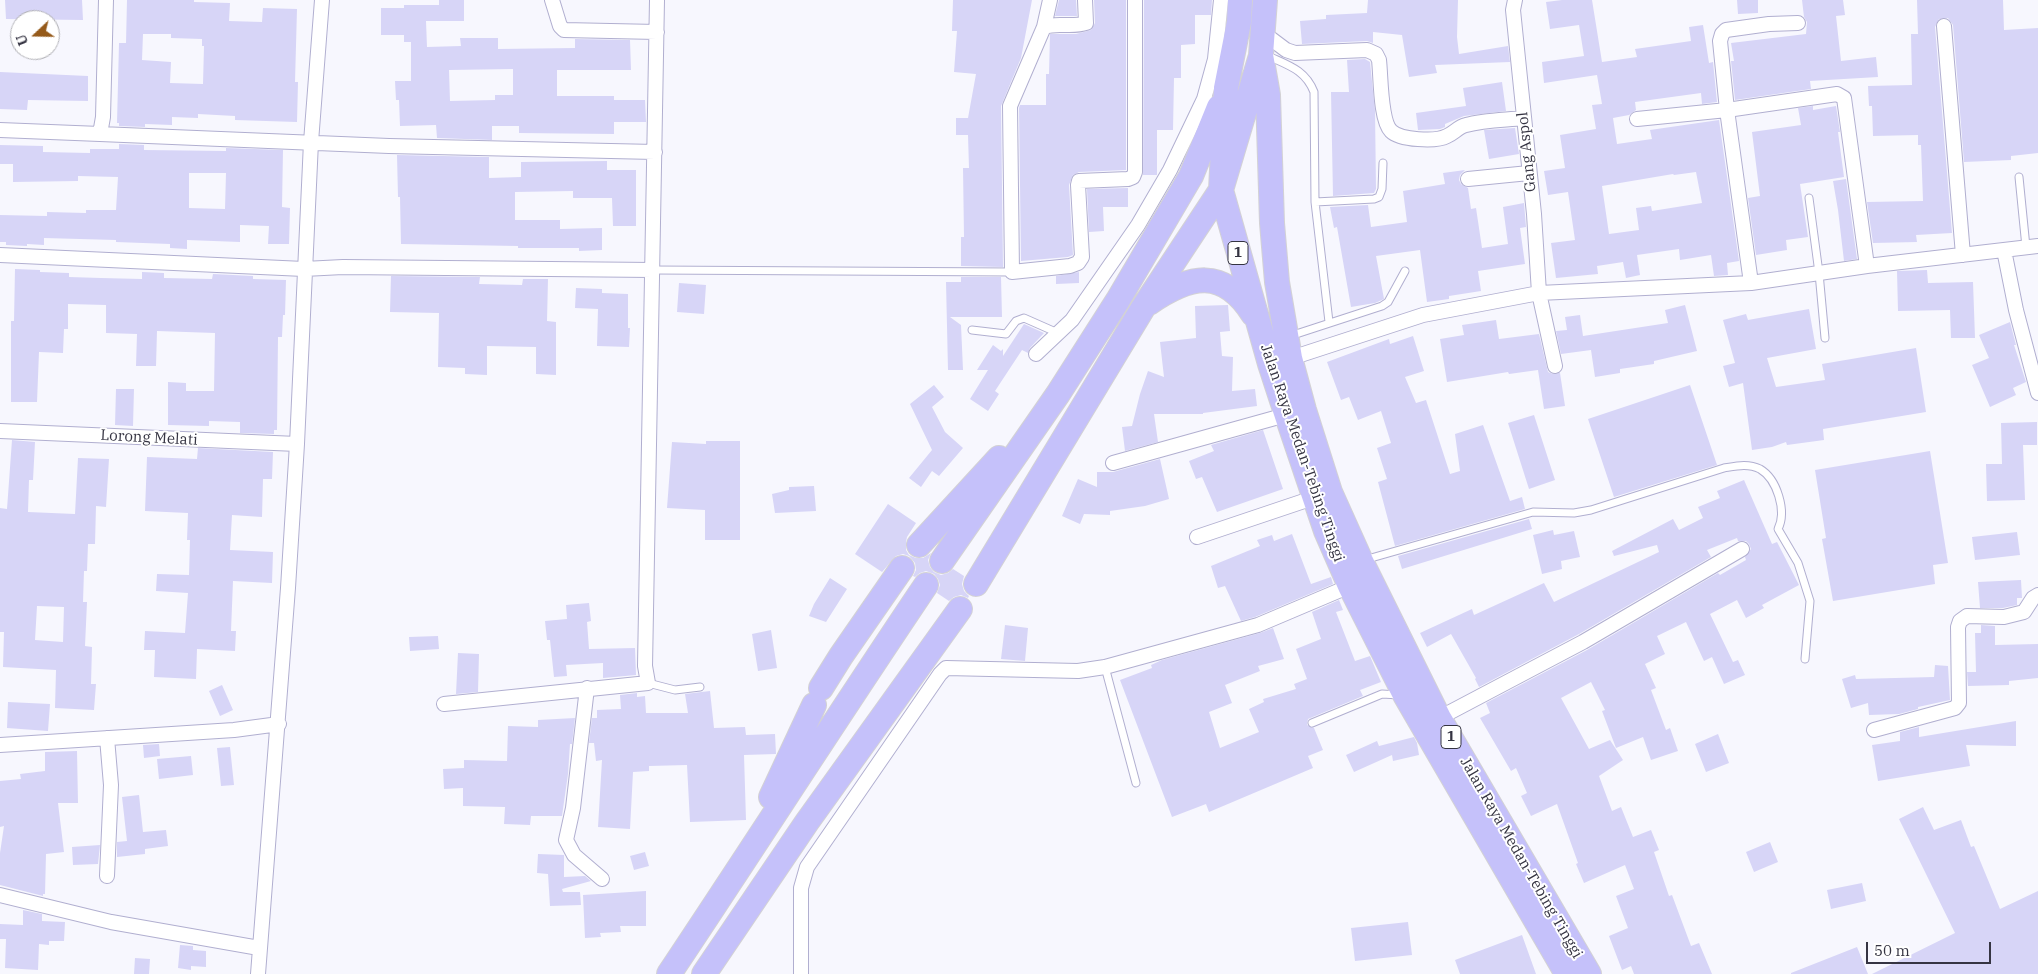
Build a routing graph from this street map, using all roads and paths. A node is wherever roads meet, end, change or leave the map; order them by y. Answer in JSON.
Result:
{"nodes":[{"id":1,"x":106,"y":0,"type":"edge"},
{"id":2,"x":322,"y":0,"type":"edge"},
{"id":3,"x":552,"y":0,"type":"edge"},
{"id":4,"x":657,"y":0,"type":"edge"},
{"id":5,"x":1050,"y":0,"type":"edge"},
{"id":6,"x":1085,"y":0,"type":"edge"},
{"id":7,"x":1135,"y":0,"type":"edge"},
{"id":8,"x":1221,"y":0,"type":"edge"},
{"id":9,"x":1240,"y":0,"type":"edge"},
{"id":10,"x":1264,"y":0,"type":"edge"},
{"id":11,"x":1514,"y":5,"type":"edge"},
{"id":12,"x":1798,"y":23,"type":"dead end"},
{"id":13,"x":1944,"y":26,"type":"dead end"},
{"id":14,"x":1044,"y":27,"type":"junction"},
{"id":15,"x":657,"y":32,"type":"junction"},
{"id":16,"x":1261,"y":46,"type":"junction"},
{"id":17,"x":1226,"y":88,"type":"junction"},
{"id":18,"x":1727,"y":110,"type":"junction"},
{"id":19,"x":1523,"y":118,"type":"junction"},
{"id":20,"x":1638,"y":119,"type":"dead end"},
{"id":21,"x":0,"y":130,"type":"edge"},
{"id":22,"x":100,"y":134,"type":"junction"},
{"id":23,"x":311,"y":142,"type":"junction"},
{"id":24,"x":655,"y":152,"type":"junction"},
{"id":25,"x":1383,"y":163,"type":"dead end"},
{"id":26,"x":1529,"y":173,"type":"junction"},
{"id":27,"x":1468,"y":178,"type":"dead end"},
{"id":28,"x":2019,"y":178,"type":"dead end"},
{"id":29,"x":1221,"y":190,"type":"junction"},
{"id":30,"x":1809,"y":198,"type":"dead end"},
{"id":31,"x":1315,"y":202,"type":"junction"},
{"id":32,"x":2032,"y":247,"type":"edge"},
{"id":33,"x":2004,"y":250,"type":"junction"},
{"id":34,"x":0,"y":255,"type":"edge"},
{"id":35,"x":1962,"y":256,"type":"junction"},
{"id":36,"x":1867,"y":266,"type":"junction"},
{"id":37,"x":304,"y":269,"type":"junction"},
{"id":38,"x":653,"y":270,"type":"junction"},
{"id":39,"x":1405,"y":271,"type":"dead end"},
{"id":40,"x":1012,"y":272,"type":"junction"},
{"id":41,"x":1819,"y":273,"type":"junction"},
{"id":42,"x":1752,"y":283,"type":"junction"},
{"id":43,"x":1539,"y":293,"type":"junction"},
{"id":44,"x":1143,"y":308,"type":"junction"},
{"id":45,"x":1257,"y":320,"type":"junction"},
{"id":46,"x":1329,"y":322,"type":"junction"},
{"id":47,"x":972,"y":330,"type":"dead end"},
{"id":48,"x":1058,"y":333,"type":"junction"},
{"id":49,"x":1824,"y":338,"type":"dead end"},
{"id":50,"x":1282,"y":353,"type":"junction"},
{"id":51,"x":1036,"y":354,"type":"dead end"},
{"id":52,"x":1555,"y":366,"type":"dead end"},
{"id":53,"x":2038,"y":393,"type":"edge"},
{"id":54,"x":1058,"y":394,"type":"junction"},
{"id":55,"x":1295,"y":413,"type":"junction"},
{"id":56,"x":0,"y":431,"type":"edge"},
{"id":57,"x":297,"y":444,"type":"junction"},
{"id":58,"x":1113,"y":463,"type":"dead end"},
{"id":59,"x":1323,"y":495,"type":"junction"},
{"id":60,"x":1197,"y":537,"type":"dead end"},
{"id":61,"x":919,"y":545,"type":"dead end"},
{"id":62,"x":1742,"y":549,"type":"dead end"},
{"id":63,"x":942,"y":561,"type":"dead end"},
{"id":64,"x":1361,"y":561,"type":"junction"},
{"id":65,"x":902,"y":568,"type":"dead end"},
{"id":66,"x":976,"y":584,"type":"dead end"},
{"id":67,"x":926,"y":585,"type":"dead end"},
{"id":68,"x":1350,"y":586,"type":"junction"},
{"id":69,"x":2038,"y":595,"type":"edge"},
{"id":70,"x":960,"y":609,"type":"dead end"},
{"id":71,"x":1805,"y":659,"type":"dead end"},
{"id":72,"x":1105,"y":667,"type":"junction"},
{"id":73,"x":648,"y":683,"type":"junction"},
{"id":74,"x":700,"y":687,"type":"dead end"},
{"id":75,"x":587,"y":688,"type":"junction"},
{"id":76,"x":1405,"y":695,"type":"junction"},
{"id":77,"x":444,"y":704,"type":"dead end"},
{"id":78,"x":1439,"y":718,"type":"junction"},
{"id":79,"x":1312,"y":723,"type":"dead end"},
{"id":80,"x":279,"y":724,"type":"junction"},
{"id":81,"x":1874,"y":730,"type":"dead end"},
{"id":82,"x":107,"y":738,"type":"junction"},
{"id":83,"x":0,"y":745,"type":"edge"},
{"id":84,"x":1136,"y":782,"type":"dead end"},
{"id":85,"x":736,"y":873,"type":"junction"},
{"id":86,"x":107,"y":876,"type":"dead end"},
{"id":87,"x":602,"y":879,"type":"dead end"},
{"id":88,"x":0,"y":895,"type":"edge"},
{"id":89,"x":259,"y":948,"type":"junction"},
{"id":90,"x":258,"y":974,"type":"edge"},
{"id":91,"x":669,"y":974,"type":"edge"},
{"id":92,"x":704,"y":974,"type":"edge"},
{"id":93,"x":801,"y":974,"type":"edge"},
{"id":94,"x":1567,"y":974,"type":"edge"},
{"id":95,"x":1589,"y":974,"type":"edge"}],
"edges":[{"from":1,"to":22,"type":"street"},
{"from":2,"to":23,"type":"street"},
{"from":3,"to":15,"type":"street"},
{"from":4,"to":15,"type":"street"},
{"from":5,"to":14,"type":"street"},
{"from":6,"to":14,"type":"street"},
{"from":7,"to":40,"type":"street"},
{"from":8,"to":48,"type":"street"},
{"from":9,"to":17,"type":"highway","name":"Jalan Raya Medan-Tebing Tinggi","number":"1"},
{"from":10,"to":16,"type":"highway","name":"Jalan Raya Medan-Tebing Tinggi","number":"1"},
{"from":11,"to":19,"type":"street","name":"Gang Aspol"},
{"from":12,"to":18,"type":"street"},
{"from":13,"to":35,"type":"street"},
{"from":14,"to":40,"type":"street"},
{"from":15,"to":24,"type":"street"},
{"from":16,"to":19,"type":"street"},
{"from":16,"to":29,"type":"highway"},
{"from":16,"to":31,"type":"lane"},
{"from":16,"to":50,"type":"highway","name":"Jalan Raya Medan-Tebing Tinggi","number":"1"},
{"from":17,"to":29,"type":"highway","name":"Jalan Raya Medan-Tebing Tinggi","number":"1"},
{"from":17,"to":54,"type":"highway"},
{"from":18,"to":20,"type":"street"},
{"from":18,"to":36,"type":"street"},
{"from":18,"to":42,"type":"street"},
{"from":19,"to":26,"type":"street","name":"Gang Aspol"},
{"from":21,"to":22,"type":"street"},
{"from":22,"to":23,"type":"street"},
{"from":23,"to":24,"type":"street"},
{"from":23,"to":37,"type":"street"},
{"from":24,"to":38,"type":"street"},
{"from":25,"to":31,"type":"lane"},
{"from":26,"to":27,"type":"street"},
{"from":26,"to":43,"type":"street","name":"Gang Aspol"},
{"from":28,"to":32,"type":"lane"},
{"from":29,"to":44,"type":"highway"},
{"from":29,"to":45,"type":"highway","name":"Jalan Raya Medan-Tebing Tinggi","number":"1"},
{"from":30,"to":41,"type":"lane"},
{"from":31,"to":46,"type":"lane"},
{"from":32,"to":33,"type":"street"},
{"from":33,"to":35,"type":"street"},
{"from":33,"to":53,"type":"street"},
{"from":34,"to":37,"type":"street"},
{"from":35,"to":36,"type":"street"},
{"from":36,"to":41,"type":"street"},
{"from":37,"to":38,"type":"street"},
{"from":37,"to":57,"type":"street"},
{"from":38,"to":40,"type":"lane"},
{"from":38,"to":73,"type":"street"},
{"from":39,"to":46,"type":"lane"},
{"from":41,"to":42,"type":"street"},
{"from":41,"to":49,"type":"lane"},
{"from":42,"to":43,"type":"street"},
{"from":43,"to":50,"type":"street"},
{"from":43,"to":52,"type":"street","name":"Gang Aspol"},
{"from":44,"to":45,"type":"highway"},
{"from":44,"to":66,"type":"highway"},
{"from":45,"to":50,"type":"highway","name":"Jalan Raya Medan-Tebing Tinggi","number":"1"},
{"from":46,"to":50,"type":"lane"},
{"from":47,"to":48,"type":"lane"},
{"from":48,"to":51,"type":"street"},
{"from":50,"to":55,"type":"highway","name":"Jalan Raya Medan-Tebing Tinggi","number":"1"},
{"from":54,"to":61,"type":"highway"},
{"from":54,"to":63,"type":"highway"},
{"from":55,"to":58,"type":"street"},
{"from":55,"to":59,"type":"highway","name":"Jalan Raya Medan-Tebing Tinggi","number":"1"},
{"from":56,"to":57,"type":"street","name":"Lorong Melati"},
{"from":57,"to":80,"type":"street"},
{"from":59,"to":60,"type":"street"},
{"from":59,"to":64,"type":"highway","name":"Jalan Raya Medan-Tebing Tinggi","number":"1"},
{"from":59,"to":68,"type":"highway","name":"Jalan Raya Medan-Tebing Tinggi","number":"1"},
{"from":62,"to":78,"type":"street"},
{"from":64,"to":71,"type":"lane"},
{"from":64,"to":78,"type":"highway","name":"Jalan Raya Medan-Tebing Tinggi","number":"1"},
{"from":65,"to":85,"type":"highway"},
{"from":67,"to":85,"type":"highway"},
{"from":68,"to":72,"type":"street"},
{"from":68,"to":76,"type":"highway","name":"Jalan Raya Medan-Tebing Tinggi","number":"1"},
{"from":69,"to":81,"type":"street"},
{"from":70,"to":92,"type":"highway"},
{"from":72,"to":84,"type":"lane"},
{"from":72,"to":93,"type":"street"},
{"from":73,"to":74,"type":"lane"},
{"from":73,"to":75,"type":"street"},
{"from":75,"to":77,"type":"street"},
{"from":75,"to":87,"type":"street"},
{"from":76,"to":79,"type":"lane"},
{"from":76,"to":94,"type":"highway","name":"Jalan Raya Medan-Tebing Tinggi","number":"1"},
{"from":78,"to":95,"type":"highway","name":"Jalan Raya Medan-Tebing Tinggi","number":"1"},
{"from":80,"to":82,"type":"street"},
{"from":80,"to":89,"type":"street"},
{"from":82,"to":83,"type":"street"},
{"from":82,"to":86,"type":"street"},
{"from":85,"to":91,"type":"highway"},
{"from":88,"to":89,"type":"street"},
{"from":89,"to":90,"type":"street"}]}
